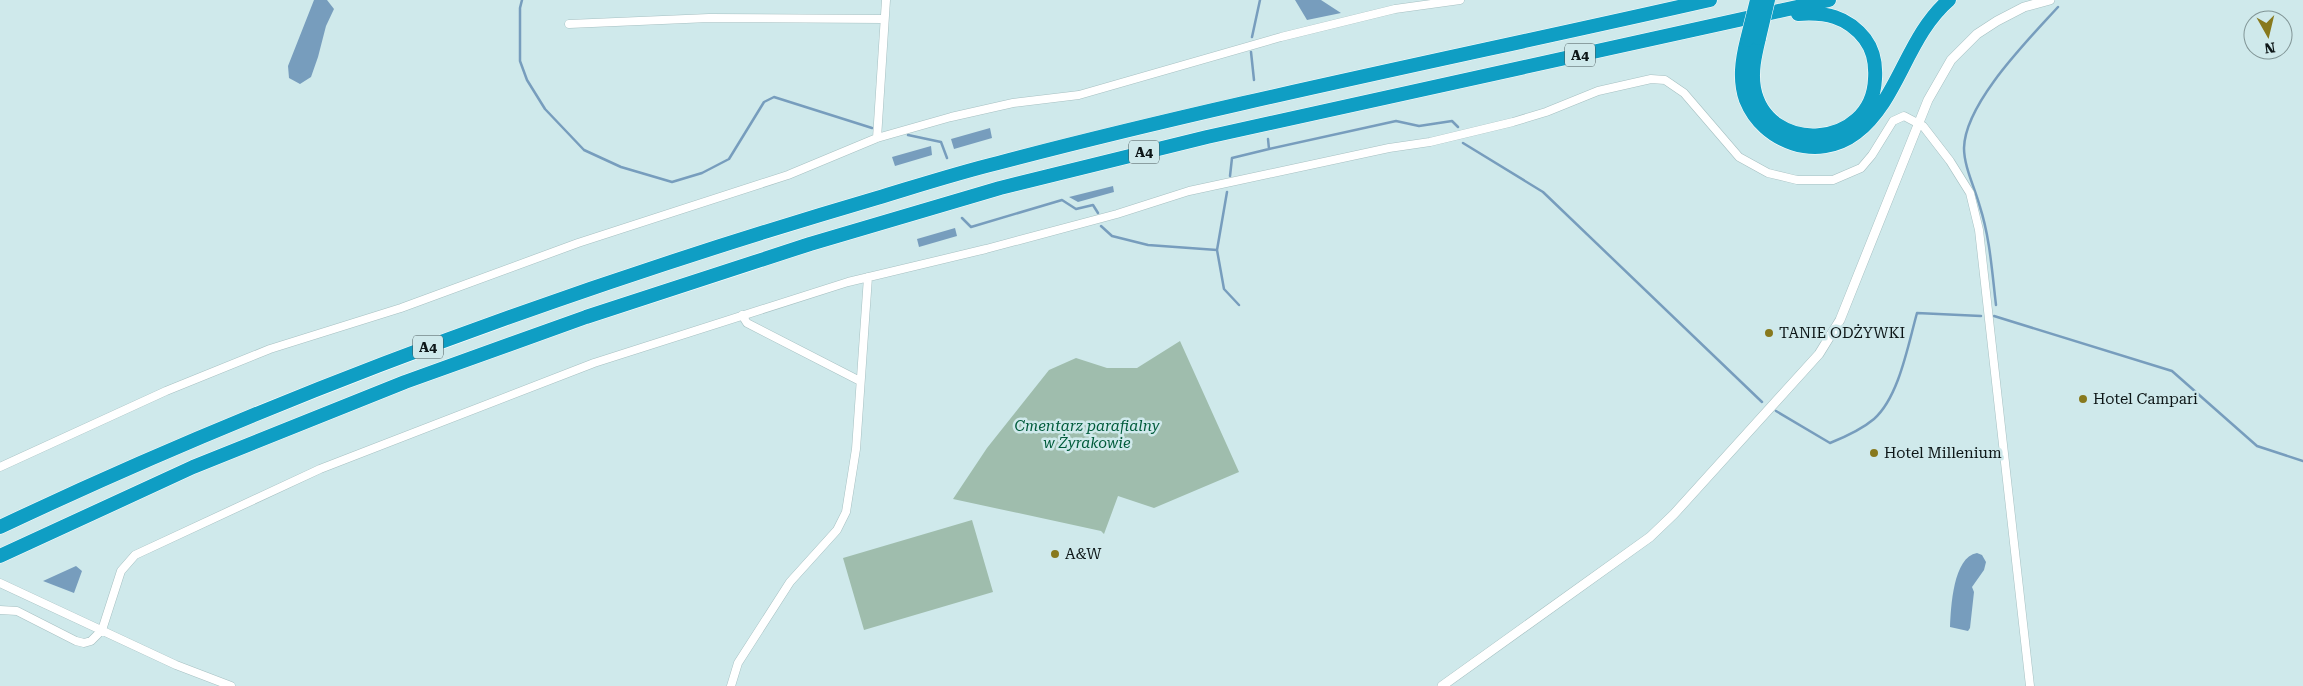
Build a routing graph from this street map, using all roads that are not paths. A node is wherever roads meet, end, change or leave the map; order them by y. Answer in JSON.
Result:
{"nodes":[{"id":1,"x":886,"y":0,"type":"edge"},
{"id":2,"x":1460,"y":0,"type":"edge"},
{"id":3,"x":1663,"y":0,"type":"edge"},
{"id":4,"x":1710,"y":0,"type":"edge"},
{"id":5,"x":1757,"y":0,"type":"edge"},
{"id":6,"x":1768,"y":0,"type":"edge"},
{"id":7,"x":1829,"y":0,"type":"edge"},
{"id":8,"x":1949,"y":0,"type":"edge"},
{"id":9,"x":2050,"y":0,"type":"edge"},
{"id":10,"x":1744,"y":18,"type":"junction"},
{"id":11,"x":884,"y":19,"type":"junction"},
{"id":12,"x":568,"y":24,"type":"dead end"},
{"id":13,"x":1592,"y":26,"type":"junction"},
{"id":14,"x":1753,"y":39,"type":"junction"},
{"id":15,"x":1918,"y":122,"type":"junction"},
{"id":16,"x":877,"y":138,"type":"junction"},
{"id":17,"x":868,"y":277,"type":"junction"},
{"id":18,"x":742,"y":315,"type":"junction"},
{"id":19,"x":860,"y":381,"type":"junction"},
{"id":20,"x":0,"y":467,"type":"edge"},
{"id":21,"x":0,"y":527,"type":"edge"},
{"id":22,"x":0,"y":556,"type":"edge"},
{"id":23,"x":0,"y":583,"type":"edge"},
{"id":24,"x":0,"y":610,"type":"edge"},
{"id":25,"x":102,"y":630,"type":"junction"},
{"id":26,"x":231,"y":686,"type":"edge"},
{"id":27,"x":731,"y":686,"type":"edge"},
{"id":28,"x":1442,"y":686,"type":"edge"},
{"id":29,"x":2030,"y":686,"type":"edge"}],
"edges":[{"from":1,"to":11,"type":"street"},
{"from":2,"to":16,"type":"street"},
{"from":3,"to":13,"type":"highway"},
{"from":4,"to":13,"type":"highway","number":"A4"},
{"from":5,"to":14,"type":"highway","bridge":true},
{"from":6,"to":14,"type":"highway","bridge":true},
{"from":7,"to":10,"type":"highway","number":"A4"},
{"from":8,"to":14,"type":"highway"},
{"from":9,"to":15,"type":"street"},
{"from":10,"to":14,"type":"highway"},
{"from":10,"to":22,"type":"highway","number":"A4"},
{"from":11,"to":12,"type":"street"},
{"from":11,"to":16,"type":"street"},
{"from":13,"to":21,"type":"highway","number":"A4"},
{"from":15,"to":17,"type":"street"},
{"from":15,"to":28,"type":"street"},
{"from":15,"to":29,"type":"street"},
{"from":16,"to":20,"type":"street"},
{"from":17,"to":18,"type":"street"},
{"from":17,"to":19,"type":"street"},
{"from":18,"to":19,"type":"street"},
{"from":18,"to":25,"type":"street"},
{"from":19,"to":27,"type":"street"},
{"from":23,"to":25,"type":"street"},
{"from":24,"to":25,"type":"street"},
{"from":25,"to":26,"type":"street"}]}
